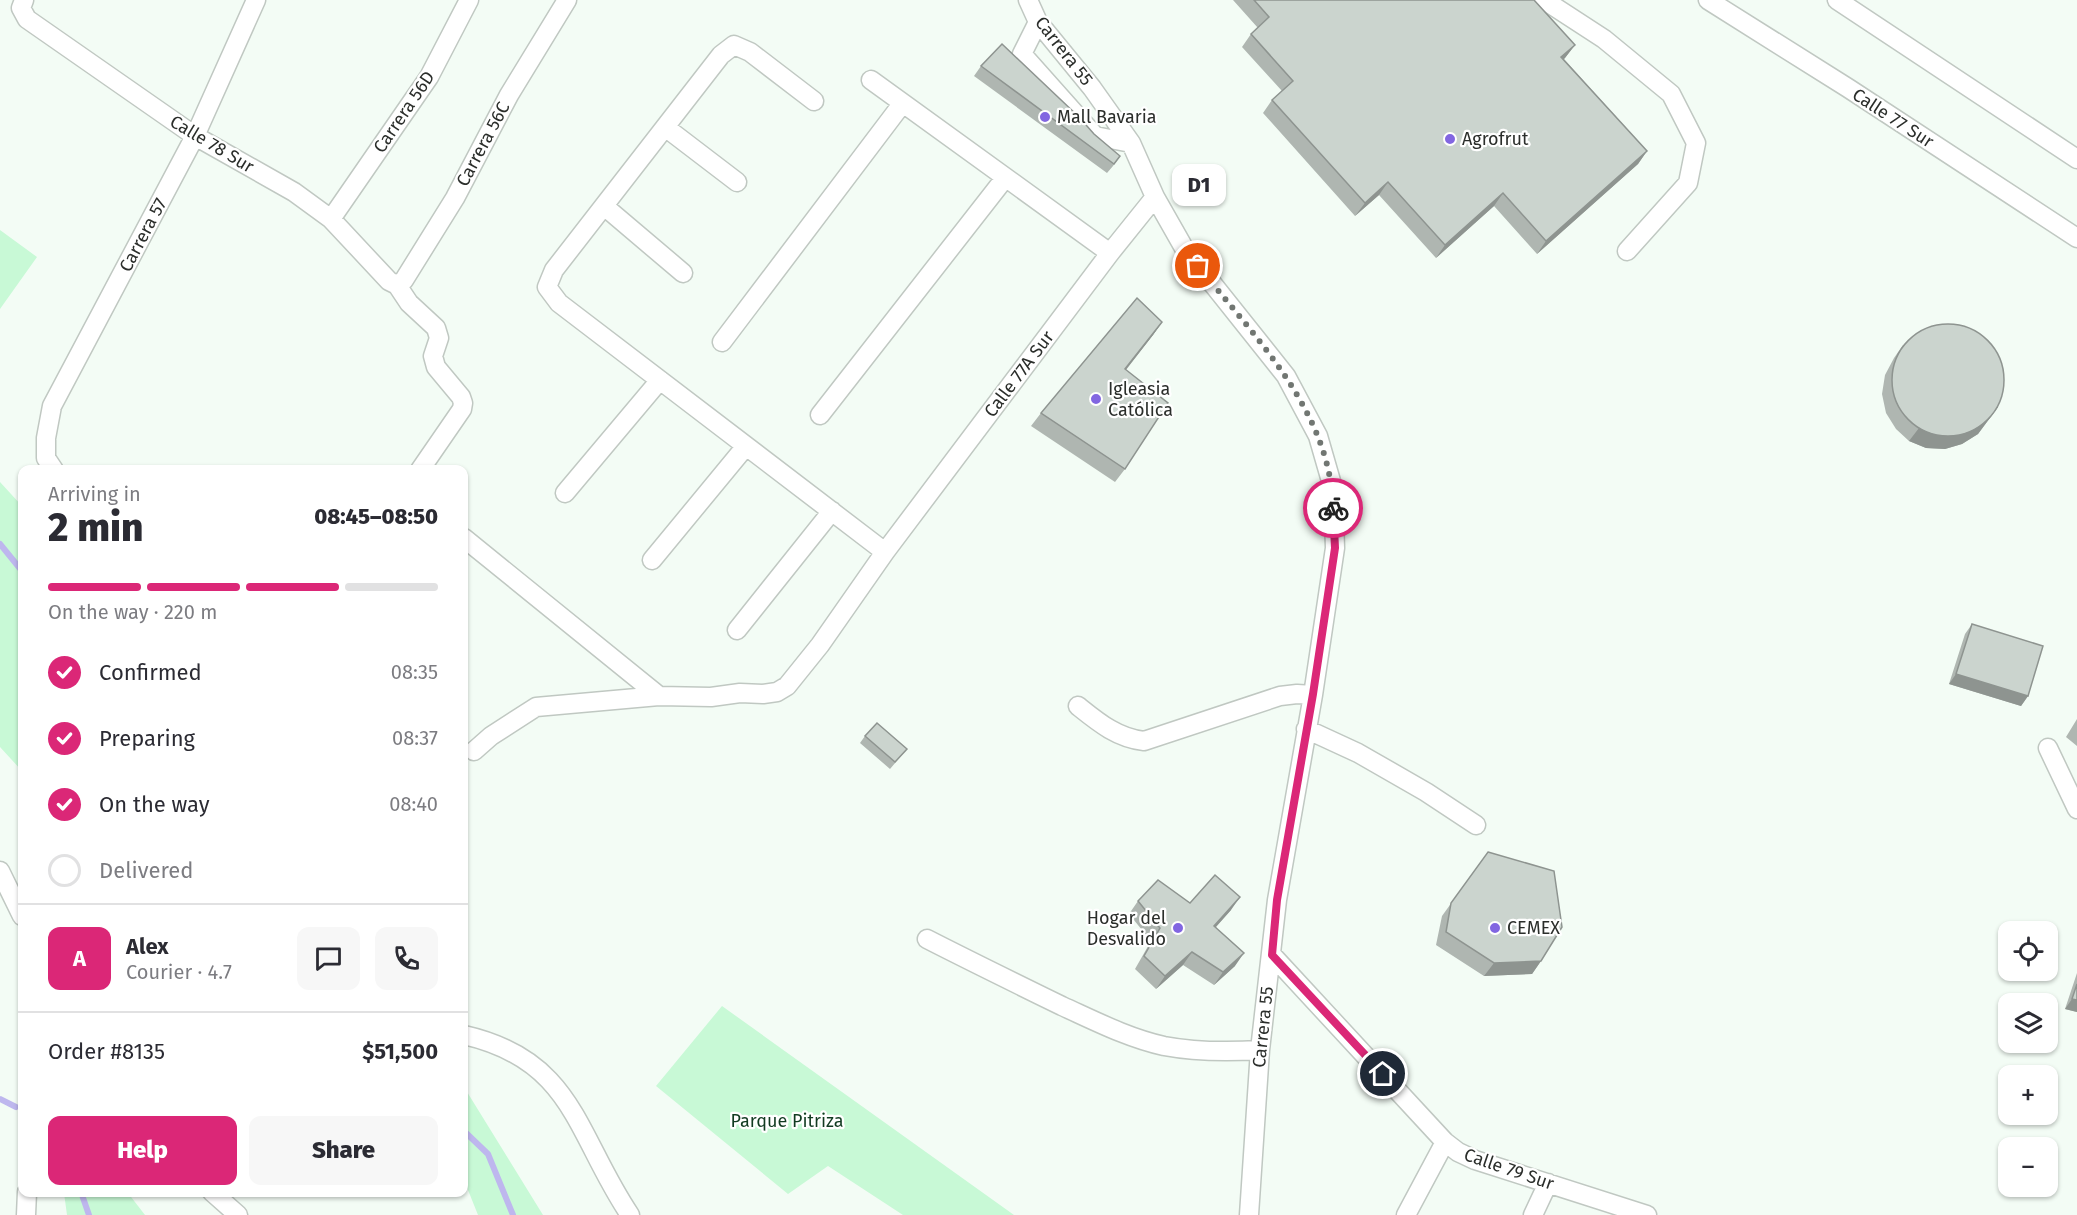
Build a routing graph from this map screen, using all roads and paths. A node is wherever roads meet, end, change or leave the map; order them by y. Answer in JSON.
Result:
{"nodes":[{"id":1,"x":256,"y":0,"type":"edge"},
{"id":2,"x":469,"y":0,"type":"edge"},
{"id":3,"x":567,"y":0,"type":"edge"},
{"id":4,"x":1029,"y":0,"type":"edge"},
{"id":5,"x":1544,"y":0,"type":"edge"},
{"id":6,"x":1708,"y":0,"type":"edge"},
{"id":7,"x":1837,"y":0,"type":"edge"},
{"id":8,"x":22,"y":4,"type":"edge"},
{"id":9,"x":1038,"y":22,"type":"junction"},
{"id":10,"x":871,"y":80,"type":"dead end"},
{"id":11,"x":813,"y":101,"type":"dead end"},
{"id":12,"x":902,"y":104,"type":"junction"},
{"id":13,"x":665,"y":127,"type":"junction"},
{"id":14,"x":195,"y":136,"type":"junction"},
{"id":15,"x":1131,"y":143,"type":"junction"},
{"id":16,"x":2077,"y":159,"type":"edge"},
{"id":17,"x":1005,"y":178,"type":"junction"},
{"id":18,"x":737,"y":182,"type":"dead end"},
{"id":19,"x":1155,"y":197,"type":"junction"},
{"id":20,"x":604,"y":206,"type":"junction"},
{"id":21,"x":331,"y":219,"type":"junction"},
{"id":22,"x":2077,"y":238,"type":"edge"},
{"id":23,"x":1627,"y":251,"type":"dead end"},
{"id":24,"x":1110,"y":253,"type":"junction"},
{"id":25,"x":683,"y":273,"type":"dead end"},
{"id":26,"x":397,"y":285,"type":"junction"},
{"id":27,"x":722,"y":342,"type":"dead end"},
{"id":28,"x":660,"y":380,"type":"junction"},
{"id":29,"x":820,"y":415,"type":"dead end"},
{"id":30,"x":746,"y":446,"type":"junction"},
{"id":31,"x":51,"y":465,"type":"edge"},
{"id":32,"x":423,"y":465,"type":"edge"},
{"id":33,"x":565,"y":493,"type":"dead end"},
{"id":34,"x":831,"y":511,"type":"junction"},
{"id":35,"x":468,"y":541,"type":"edge"},
{"id":36,"x":885,"y":552,"type":"junction"},
{"id":37,"x":652,"y":560,"type":"dead end"},
{"id":38,"x":737,"y":630,"type":"dead end"},
{"id":39,"x":1313,"y":694,"type":"junction"},
{"id":40,"x":659,"y":696,"type":"junction"},
{"id":41,"x":1077,"y":706,"type":"dead end"},
{"id":42,"x":1306,"y":729,"type":"junction"},
{"id":43,"x":2048,"y":748,"type":"dead end"},
{"id":44,"x":474,"y":751,"type":"dead end"},
{"id":45,"x":2077,"y":809,"type":"edge"},
{"id":46,"x":1476,"y":825,"type":"dead end"},
{"id":47,"x":0,"y":871,"type":"edge"},
{"id":48,"x":6,"y":899,"type":"edge"},
{"id":49,"x":18,"y":911,"type":"edge"},
{"id":50,"x":927,"y":939,"type":"dead end"},
{"id":51,"x":1272,"y":955,"type":"junction"},
{"id":52,"x":468,"y":1036,"type":"edge"},
{"id":53,"x":1260,"y":1050,"type":"junction"},
{"id":54,"x":1445,"y":1142,"type":"junction"},
{"id":55,"x":1548,"y":1183,"type":"junction"},
{"id":56,"x":27,"y":1197,"type":"edge"},
{"id":57,"x":218,"y":1197,"type":"edge"},
{"id":58,"x":26,"y":1215,"type":"edge"},
{"id":59,"x":238,"y":1215,"type":"edge"},
{"id":60,"x":630,"y":1215,"type":"edge"},
{"id":61,"x":1249,"y":1215,"type":"edge"},
{"id":62,"x":1406,"y":1215,"type":"edge"},
{"id":63,"x":1533,"y":1215,"type":"edge"},
{"id":64,"x":1647,"y":1215,"type":"edge"}],
"edges":[{"from":1,"to":14,"type":"street","name":"Carrera 57"},
{"from":2,"to":21,"type":"street","name":"Carrera 56D"},
{"from":3,"to":26,"type":"street","name":"Carrera 56C"},
{"from":4,"to":9,"type":"street","name":"Carrera 55"},
{"from":5,"to":23,"type":"street"},
{"from":6,"to":22,"type":"street","name":"Calle 77 Sur"},
{"from":7,"to":16,"type":"street"},
{"from":8,"to":14,"type":"street","name":"Calle 78 Sur"},
{"from":9,"to":15,"type":"street","name":"Carrera 55"},
{"from":9,"to":15,"type":"street"},
{"from":10,"to":12,"type":"street"},
{"from":11,"to":13,"type":"street"},
{"from":12,"to":17,"type":"street"},
{"from":12,"to":27,"type":"street"},
{"from":13,"to":18,"type":"street"},
{"from":13,"to":20,"type":"street"},
{"from":14,"to":21,"type":"street","name":"Calle 78 Sur"},
{"from":14,"to":31,"type":"street","name":"Carrera 57"},
{"from":15,"to":19,"type":"street","name":"Carrera 55"},
{"from":17,"to":24,"type":"street"},
{"from":17,"to":29,"type":"street"},
{"from":19,"to":24,"type":"street","name":"Calle 77A Sur"},
{"from":19,"to":39,"type":"street","name":"Carrera 55"},
{"from":20,"to":25,"type":"street"},
{"from":20,"to":28,"type":"street"},
{"from":21,"to":26,"type":"street","name":"Calle 78 Sur"},
{"from":24,"to":36,"type":"street","name":"Calle 77A Sur"},
{"from":26,"to":32,"type":"street","name":"Calle 78 Sur"},
{"from":28,"to":30,"type":"street"},
{"from":28,"to":33,"type":"street"},
{"from":30,"to":34,"type":"street"},
{"from":30,"to":37,"type":"street"},
{"from":34,"to":36,"type":"street"},
{"from":34,"to":38,"type":"street"},
{"from":35,"to":40,"type":"street"},
{"from":36,"to":40,"type":"street","name":"Calle 77A Sur"},
{"from":39,"to":41,"type":"street"},
{"from":39,"to":42,"type":"street","name":"Carrera 55"},
{"from":40,"to":44,"type":"street","name":"Calle 77A Sur"},
{"from":42,"to":46,"type":"street"},
{"from":42,"to":51,"type":"street","name":"Carrera 55"},
{"from":43,"to":45,"type":"street"},
{"from":47,"to":48,"type":"street"},
{"from":48,"to":49,"type":"street"},
{"from":50,"to":53,"type":"street"},
{"from":51,"to":53,"type":"street","name":"Carrera 55"},
{"from":51,"to":54,"type":"street","name":"Calle 79 Sur"},
{"from":52,"to":60,"type":"street"},
{"from":53,"to":61,"type":"street","name":"Carrera 55"},
{"from":54,"to":55,"type":"street","name":"Calle 79 Sur"},
{"from":54,"to":62,"type":"street"},
{"from":55,"to":63,"type":"street"},
{"from":55,"to":64,"type":"street","name":"Calle 79 Sur"},
{"from":56,"to":58,"type":"street"},
{"from":57,"to":59,"type":"street"}]}
